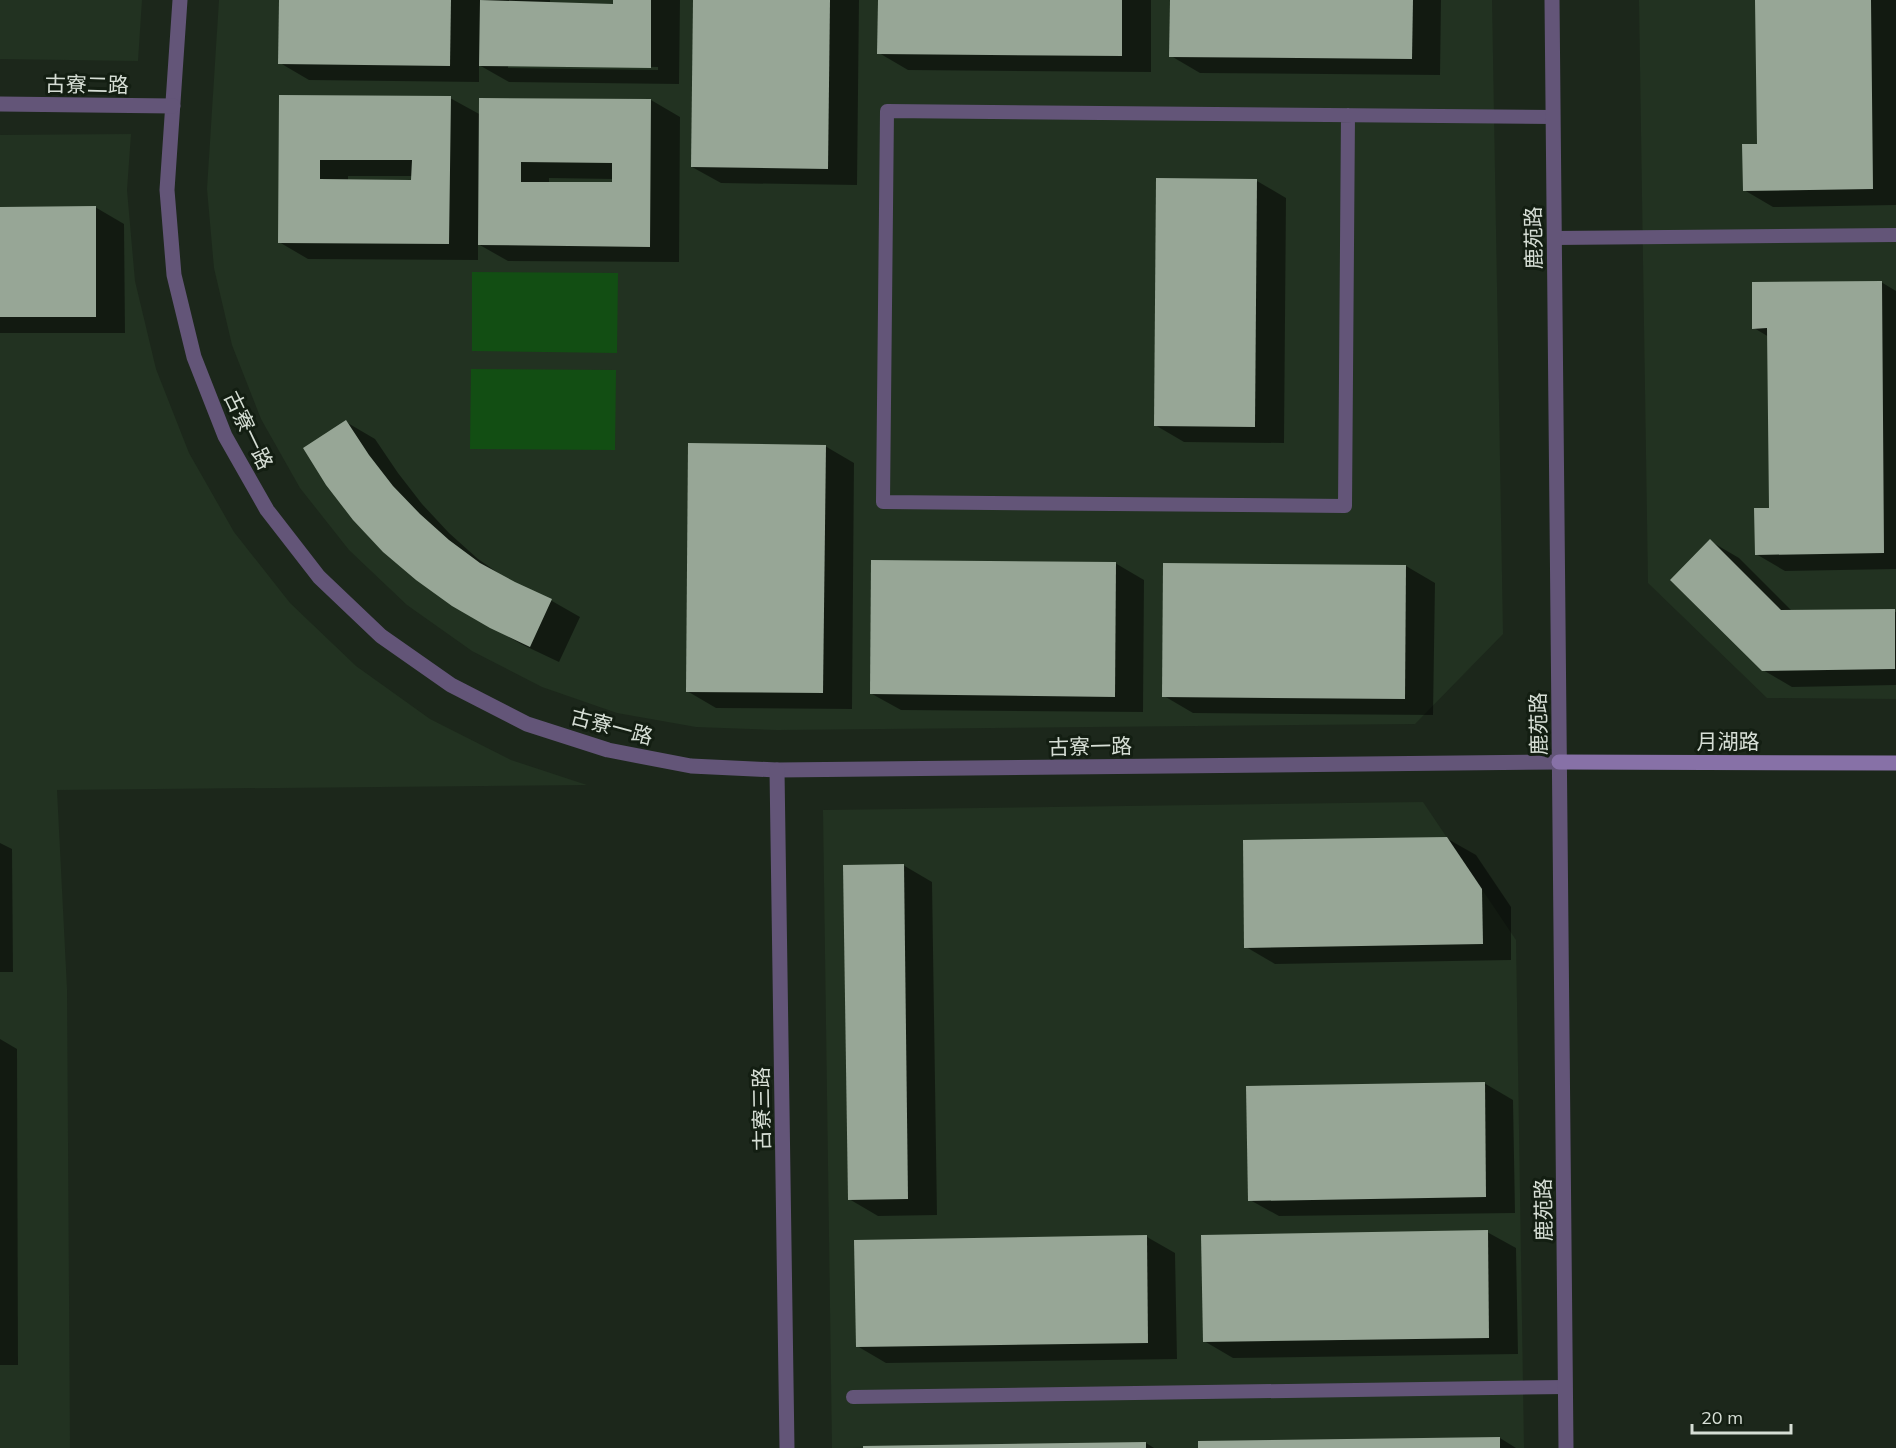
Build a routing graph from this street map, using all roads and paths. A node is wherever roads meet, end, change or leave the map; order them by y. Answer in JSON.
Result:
{"nodes":[{"id":1,"x":180,"y":0,"type":"edge"},
{"id":2,"x":1552,"y":0,"type":"edge"},
{"id":3,"x":0,"y":104,"type":"edge"},
{"id":4,"x":173,"y":106,"type":"junction"},
{"id":5,"x":1348,"y":115,"type":"junction"},
{"id":6,"x":1553,"y":117,"type":"junction"},
{"id":7,"x":1896,"y":235,"type":"edge"},
{"id":8,"x":1554,"y":238,"type":"junction"},
{"id":9,"x":1559,"y":762,"type":"junction"},
{"id":10,"x":1896,"y":763,"type":"edge"},
{"id":11,"x":777,"y":770,"type":"junction"},
{"id":12,"x":1565,"y":1387,"type":"junction"},
{"id":13,"x":853,"y":1397,"type":"dead end"},
{"id":14,"x":787,"y":1448,"type":"edge"},
{"id":15,"x":1566,"y":1448,"type":"edge"}],
"edges":[{"from":1,"to":4,"type":"street","name":"古寮一路"},
{"from":2,"to":6,"type":"street","name":"鹿苑路"},
{"from":3,"to":4,"type":"street","name":"古寮二路"},
{"from":4,"to":11,"type":"street","name":"古寮一路"},
{"from":5,"to":5,"type":"lane"},
{"from":5,"to":6,"type":"lane"},
{"from":6,"to":8,"type":"street","name":"鹿苑路"},
{"from":7,"to":8,"type":"lane"},
{"from":8,"to":9,"type":"street","name":"鹿苑路"},
{"from":9,"to":10,"type":"street","name":"月湖路"},
{"from":9,"to":11,"type":"street","name":"古寮一路"},
{"from":9,"to":12,"type":"street","name":"鹿苑路"},
{"from":11,"to":14,"type":"street","name":"古寮三路"},
{"from":12,"to":13,"type":"lane"},
{"from":12,"to":15,"type":"street","name":"鹿苑路"}]}
